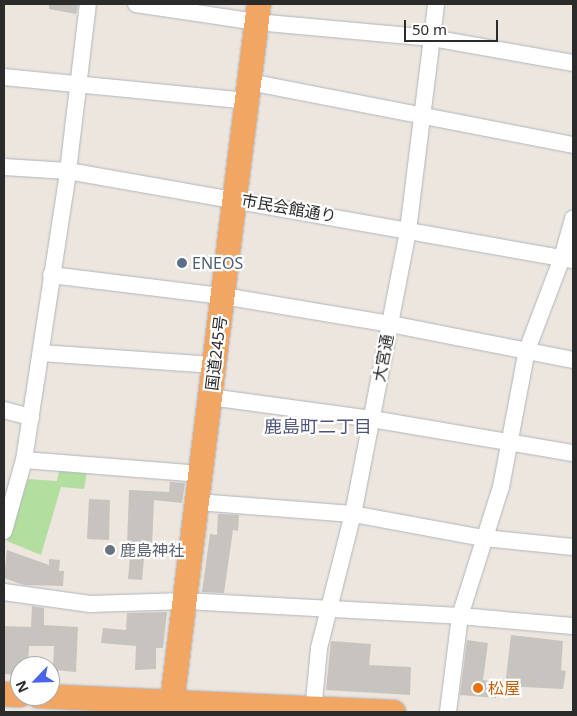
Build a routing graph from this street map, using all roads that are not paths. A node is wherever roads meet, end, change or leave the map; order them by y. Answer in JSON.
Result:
{"nodes":[{"id":1,"x":88,"y":4,"type":"edge"},
{"id":2,"x":136,"y":4,"type":"edge"},
{"id":3,"x":436,"y":4,"type":"edge"},
{"id":4,"x":257,"y":13,"type":"edge"},
{"id":5,"x":432,"y":38,"type":"junction"},
{"id":6,"x":573,"y":63,"type":"edge"},
{"id":7,"x":4,"y":77,"type":"edge"},
{"id":8,"x":79,"y":83,"type":"junction"},
{"id":9,"x":248,"y":92,"type":"junction"},
{"id":10,"x":422,"y":116,"type":"junction"},
{"id":11,"x":573,"y":145,"type":"edge"},
{"id":12,"x":4,"y":167,"type":"edge"},
{"id":13,"x":68,"y":170,"type":"junction"},
{"id":14,"x":235,"y":198,"type":"junction"},
{"id":15,"x":573,"y":219,"type":"edge"},
{"id":16,"x":408,"y":230,"type":"junction"},
{"id":17,"x":568,"y":259,"type":"edge"},
{"id":18,"x":51,"y":275,"type":"junction"},
{"id":19,"x":223,"y":296,"type":"junction"},
{"id":20,"x":390,"y":324,"type":"junction"},
{"id":21,"x":527,"y":350,"type":"junction"},
{"id":22,"x":40,"y":353,"type":"junction"},
{"id":23,"x":573,"y":360,"type":"edge"},
{"id":24,"x":214,"y":366,"type":"junction"},
{"id":25,"x":210,"y":397,"type":"junction"},
{"id":26,"x":4,"y":410,"type":"edge"},
{"id":27,"x":31,"y":417,"type":"junction"},
{"id":28,"x":372,"y":419,"type":"junction"},
{"id":29,"x":509,"y":442,"type":"junction"},
{"id":30,"x":573,"y":453,"type":"edge"},
{"id":31,"x":24,"y":460,"type":"junction"},
{"id":32,"x":201,"y":474,"type":"junction"},
{"id":33,"x":197,"y":502,"type":"junction"},
{"id":34,"x":8,"y":505,"type":"edge"},
{"id":35,"x":353,"y":514,"type":"junction"},
{"id":36,"x":4,"y":531,"type":"edge"},
{"id":37,"x":484,"y":538,"type":"junction"},
{"id":38,"x":573,"y":548,"type":"edge"},
{"id":39,"x":4,"y":592,"type":"edge"},
{"id":40,"x":185,"y":602,"type":"junction"},
{"id":41,"x":326,"y":609,"type":"junction"},
{"id":42,"x":460,"y":616,"type":"junction"},
{"id":43,"x":573,"y":626,"type":"edge"},
{"id":44,"x":60,"y":698,"type":"edge"},
{"id":45,"x":172,"y":707,"type":"edge"},
{"id":46,"x":313,"y":710,"type":"edge"},
{"id":47,"x":394,"y":712,"type":"edge"},
{"id":48,"x":448,"y":712,"type":"edge"}],
"edges":[{"from":1,"to":8,"type":"street"},
{"from":2,"to":4,"type":"street"},
{"from":3,"to":5,"type":"street","name":"大宮通"},
{"from":4,"to":5,"type":"street"},
{"from":4,"to":9,"type":"highway","name":"国道245号"},
{"from":5,"to":6,"type":"street"},
{"from":5,"to":10,"type":"street","name":"大宮通"},
{"from":7,"to":8,"type":"street"},
{"from":8,"to":9,"type":"street"},
{"from":8,"to":13,"type":"street"},
{"from":9,"to":10,"type":"street"},
{"from":9,"to":14,"type":"highway","name":"国道245号"},
{"from":10,"to":11,"type":"street"},
{"from":10,"to":16,"type":"street","name":"大宮通"},
{"from":12,"to":13,"type":"street","name":"市民会館通り"},
{"from":13,"to":14,"type":"street","name":"市民会館通り"},
{"from":13,"to":18,"type":"street"},
{"from":14,"to":16,"type":"street","name":"市民会館通り"},
{"from":14,"to":19,"type":"highway","name":"国道245号"},
{"from":15,"to":17,"type":"street"},
{"from":16,"to":17,"type":"street","name":"市民会館通り"},
{"from":16,"to":20,"type":"street","name":"大宮通"},
{"from":17,"to":21,"type":"street"},
{"from":18,"to":19,"type":"street"},
{"from":18,"to":22,"type":"street"},
{"from":19,"to":20,"type":"street"},
{"from":19,"to":24,"type":"highway","name":"国道245号"},
{"from":20,"to":21,"type":"street"},
{"from":20,"to":28,"type":"street","name":"大宮通"},
{"from":21,"to":23,"type":"street"},
{"from":21,"to":29,"type":"street"},
{"from":22,"to":24,"type":"street"},
{"from":22,"to":27,"type":"street"},
{"from":24,"to":25,"type":"highway","name":"国道245号"},
{"from":25,"to":28,"type":"street"},
{"from":25,"to":32,"type":"highway","name":"国道245号"},
{"from":26,"to":27,"type":"street"},
{"from":27,"to":31,"type":"street"},
{"from":28,"to":29,"type":"street"},
{"from":28,"to":35,"type":"street","name":"大宮通"},
{"from":29,"to":30,"type":"street"},
{"from":29,"to":37,"type":"street"},
{"from":31,"to":32,"type":"street"},
{"from":31,"to":34,"type":"street"},
{"from":32,"to":33,"type":"highway","name":"国道245号"},
{"from":33,"to":35,"type":"street"},
{"from":33,"to":40,"type":"highway","name":"国道245号"},
{"from":34,"to":36,"type":"street"},
{"from":35,"to":37,"type":"street"},
{"from":35,"to":41,"type":"street","name":"大宮通"},
{"from":37,"to":38,"type":"street"},
{"from":37,"to":42,"type":"street"},
{"from":39,"to":40,"type":"street"},
{"from":40,"to":41,"type":"street"},
{"from":40,"to":45,"type":"highway","name":"国道245号"},
{"from":41,"to":42,"type":"street"},
{"from":41,"to":46,"type":"street","name":"大宮通"},
{"from":42,"to":43,"type":"street"},
{"from":42,"to":48,"type":"street"},
{"from":44,"to":45,"type":"highway"},
{"from":45,"to":46,"type":"highway"},
{"from":46,"to":47,"type":"highway"}]}
